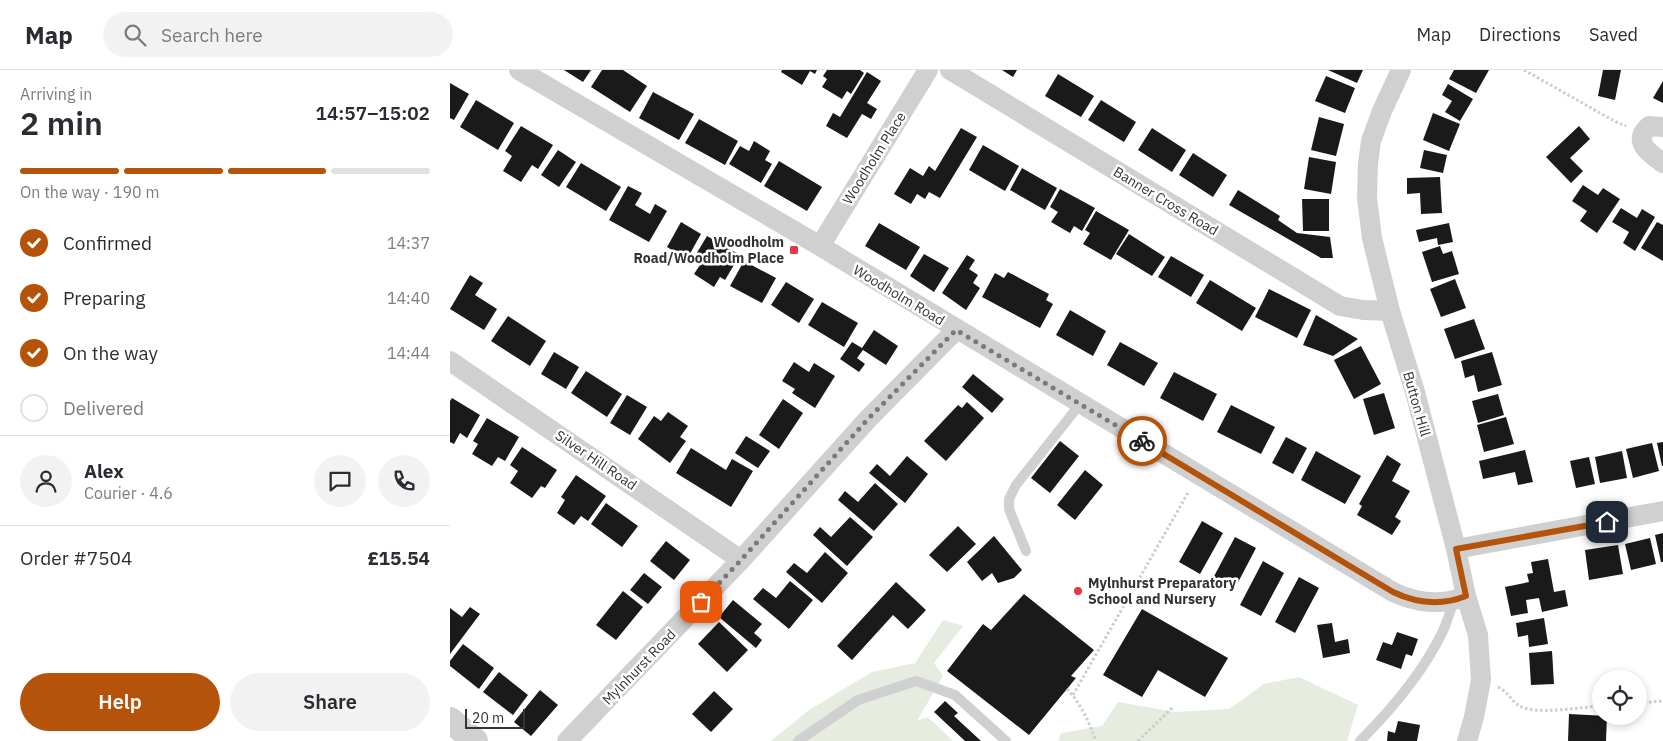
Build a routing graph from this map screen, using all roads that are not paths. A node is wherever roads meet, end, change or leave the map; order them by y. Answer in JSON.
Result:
{"nodes":[{"id":1,"x":519,"y":70,"type":"edge"},
{"id":2,"x":928,"y":70,"type":"edge"},
{"id":3,"x":950,"y":70,"type":"edge"},
{"id":4,"x":1401,"y":70,"type":"edge"},
{"id":5,"x":1663,"y":127,"type":"edge"},
{"id":6,"x":1663,"y":163,"type":"edge"},
{"id":7,"x":820,"y":246,"type":"junction"},
{"id":8,"x":1390,"y":311,"type":"junction"},
{"id":9,"x":956,"y":330,"type":"junction"},
{"id":10,"x":450,"y":360,"type":"edge"},
{"id":11,"x":1080,"y":404,"type":"junction"},
{"id":12,"x":1663,"y":511,"type":"edge"},
{"id":13,"x":1456,"y":549,"type":"junction"},
{"id":14,"x":1026,"y":551,"type":"dead end"},
{"id":15,"x":741,"y":560,"type":"junction"},
{"id":16,"x":1460,"y":598,"type":"junction"},
{"id":17,"x":450,"y":720,"type":"edge"},
{"id":18,"x":475,"y":741,"type":"edge"},
{"id":19,"x":567,"y":741,"type":"edge"},
{"id":20,"x":798,"y":741,"type":"edge"},
{"id":21,"x":1006,"y":741,"type":"edge"},
{"id":22,"x":1360,"y":741,"type":"edge"},
{"id":23,"x":1467,"y":741,"type":"edge"}],
"edges":[{"from":1,"to":7,"type":"street","name":"Woodholm Road"},
{"from":2,"to":7,"type":"street","name":"Woodholm Place"},
{"from":3,"to":8,"type":"street","name":"Banner Cross Road"},
{"from":4,"to":8,"type":"street","name":"Button Hill"},
{"from":5,"to":6,"type":"street"},
{"from":7,"to":9,"type":"street","name":"Woodholm Road"},
{"from":8,"to":13,"type":"street","name":"Button Hill"},
{"from":9,"to":11,"type":"street","name":"Woodholm Road"},
{"from":9,"to":15,"type":"street","name":"Mylnhurst Road"},
{"from":10,"to":15,"type":"street","name":"Silver Hill Road"},
{"from":11,"to":14,"type":"lane"},
{"from":11,"to":16,"type":"street","name":"Woodholm Road"},
{"from":12,"to":13,"type":"street"},
{"from":13,"to":16,"type":"street","name":"Button Hill"},
{"from":15,"to":19,"type":"street","name":"Mylnhurst Road"},
{"from":16,"to":22,"type":"lane"},
{"from":16,"to":23,"type":"street","name":"Button Hill"},
{"from":17,"to":18,"type":"street"},
{"from":20,"to":21,"type":"lane"}]}
